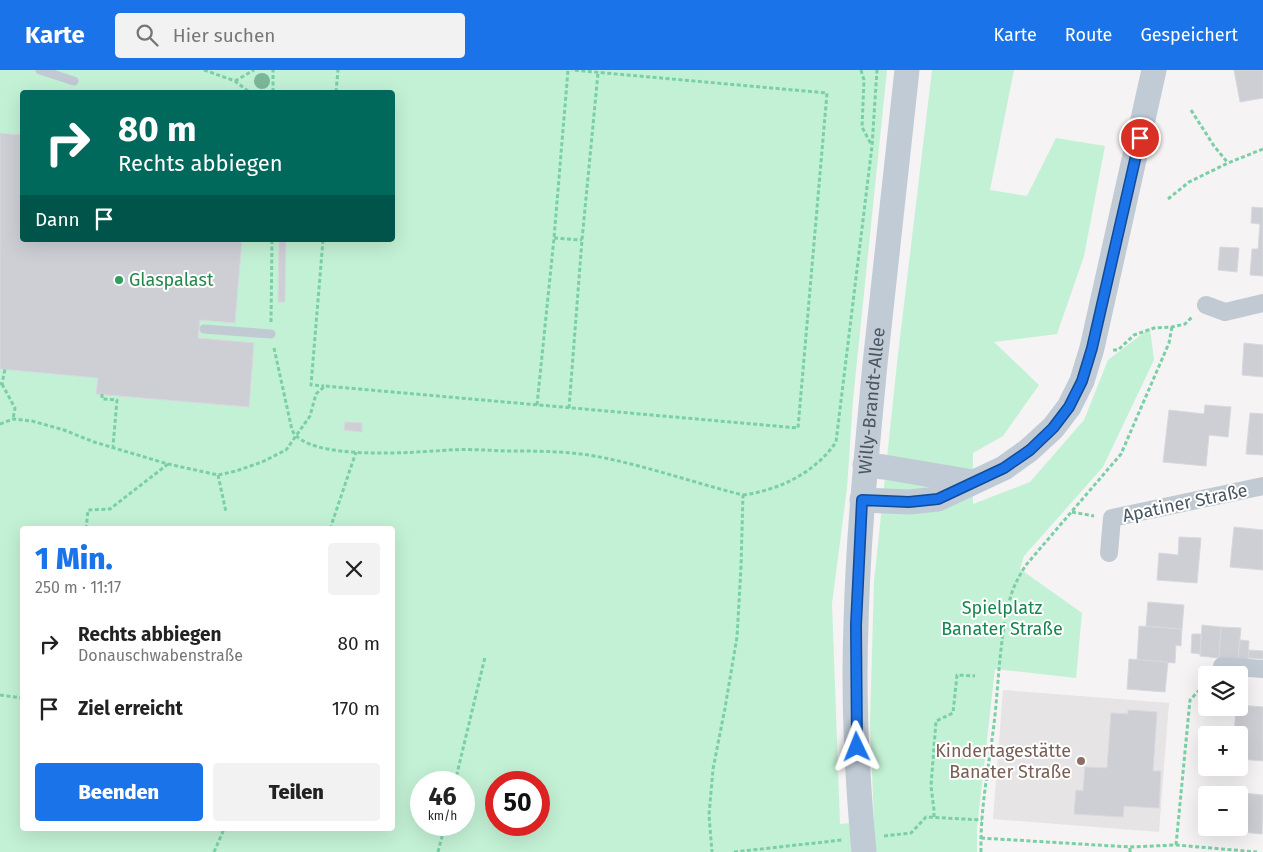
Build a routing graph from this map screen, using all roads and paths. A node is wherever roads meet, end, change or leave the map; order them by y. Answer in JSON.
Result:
{"nodes":[{"id":1,"x":40,"y":70,"type":"edge"},
{"id":2,"x":204,"y":70,"type":"edge"},
{"id":3,"x":254,"y":70,"type":"edge"},
{"id":4,"x":274,"y":70,"type":"edge"},
{"id":5,"x":338,"y":70,"type":"edge"},
{"id":6,"x":570,"y":70,"type":"edge"},
{"id":7,"x":861,"y":70,"type":"edge"},
{"id":8,"x":877,"y":70,"type":"edge"},
{"id":9,"x":907,"y":70,"type":"edge"},
{"id":10,"x":1154,"y":70,"type":"edge"},
{"id":11,"x":598,"y":73,"type":"junction"},
{"id":12,"x":74,"y":81,"type":"dead end"},
{"id":13,"x":235,"y":81,"type":"junction"},
{"id":14,"x":246,"y":90,"type":"edge"},
{"id":15,"x":273,"y":90,"type":"edge"},
{"id":16,"x":336,"y":90,"type":"edge"},
{"id":17,"x":1190,"y":110,"type":"dead end"},
{"id":18,"x":872,"y":146,"type":"junction"},
{"id":19,"x":1263,"y":149,"type":"edge"},
{"id":20,"x":1228,"y":163,"type":"junction"},
{"id":21,"x":1168,"y":199,"type":"dead end"},
{"id":22,"x":554,"y":238,"type":"junction"},
{"id":23,"x":582,"y":240,"type":"junction"},
{"id":24,"x":272,"y":242,"type":"edge"},
{"id":25,"x":323,"y":242,"type":"edge"},
{"id":26,"x":1263,"y":303,"type":"edge"},
{"id":27,"x":1206,"y":305,"type":"joint"},
{"id":28,"x":1172,"y":327,"type":"junction"},
{"id":29,"x":204,"y":329,"type":"dead end"},
{"id":30,"x":272,"y":334,"type":"junction"},
{"id":31,"x":1092,"y":348,"type":"junction"},
{"id":32,"x":5,"y":370,"type":"dead end"},
{"id":33,"x":1,"y":383,"type":"edge"},
{"id":34,"x":325,"y":386,"type":"junction"},
{"id":35,"x":102,"y":394,"type":"dead end"},
{"id":36,"x":537,"y":405,"type":"junction"},
{"id":37,"x":569,"y":408,"type":"junction"},
{"id":38,"x":13,"y":419,"type":"junction"},
{"id":39,"x":0,"y":424,"type":"edge"},
{"id":40,"x":295,"y":436,"type":"junction"},
{"id":41,"x":113,"y":446,"type":"junction"},
{"id":42,"x":356,"y":452,"type":"junction"},
{"id":43,"x":168,"y":464,"type":"junction"},
{"id":44,"x":865,"y":465,"type":"junction"},
{"id":45,"x":218,"y":475,"type":"junction"},
{"id":46,"x":973,"y":482,"type":"junction"},
{"id":47,"x":1263,"y":486,"type":"edge"},
{"id":48,"x":743,"y":495,"type":"junction"},
{"id":49,"x":862,"y":500,"type":"junction"},
{"id":50,"x":226,"y":512,"type":"dead end"},
{"id":51,"x":86,"y":526,"type":"edge"},
{"id":52,"x":331,"y":526,"type":"edge"},
{"id":53,"x":1109,"y":553,"type":"dead end"},
{"id":54,"x":485,"y":657,"type":"dead end"},
{"id":55,"x":1248,"y":669,"type":"edge"},
{"id":56,"x":1263,"y":670,"type":"edge"},
{"id":57,"x":974,"y":676,"type":"dead end"},
{"id":58,"x":1198,"y":692,"type":"edge"},
{"id":59,"x":0,"y":696,"type":"edge"},
{"id":60,"x":20,"y":698,"type":"edge"},
{"id":61,"x":458,"y":771,"type":"edge"},
{"id":62,"x":934,"y":817,"type":"junction"},
{"id":63,"x":982,"y":820,"type":"junction"},
{"id":64,"x":223,"y":831,"type":"edge"},
{"id":65,"x":911,"y":833,"type":"dead end"},
{"id":66,"x":442,"y":836,"type":"edge"},
{"id":67,"x":981,"y":838,"type":"junction"},
{"id":68,"x":803,"y":844,"type":"dead end"},
{"id":69,"x":1176,"y":845,"type":"junction"},
{"id":70,"x":1130,"y":846,"type":"junction"},
{"id":71,"x":214,"y":852,"type":"edge"},
{"id":72,"x":438,"y":852,"type":"edge"},
{"id":73,"x":712,"y":852,"type":"edge"},
{"id":74,"x":734,"y":852,"type":"edge"},
{"id":75,"x":864,"y":852,"type":"edge"},
{"id":76,"x":981,"y":852,"type":"edge"},
{"id":77,"x":1130,"y":852,"type":"edge"},
{"id":78,"x":1257,"y":852,"type":"edge"}],
"edges":[{"from":1,"to":12,"type":"lane"},
{"from":2,"to":13,"type":"path"},
{"from":3,"to":13,"type":"path"},
{"from":4,"to":15,"type":"path"},
{"from":5,"to":16,"type":"path"},
{"from":6,"to":11,"type":"path"},
{"from":6,"to":22,"type":"path"},
{"from":7,"to":18,"type":"path"},
{"from":8,"to":18,"type":"path"},
{"from":9,"to":44,"type":"main road","name":"Willy-Brandt-Allee"},
{"from":10,"to":31,"type":"main road"},
{"from":11,"to":23,"type":"path"},
{"from":11,"to":37,"type":"path"},
{"from":13,"to":14,"type":"path"},
{"from":17,"to":20,"type":"path"},
{"from":18,"to":48,"type":"path"},
{"from":19,"to":20,"type":"path"},
{"from":20,"to":21,"type":"path"},
{"from":22,"to":23,"type":"path"},
{"from":22,"to":36,"type":"path"},
{"from":23,"to":37,"type":"path"},
{"from":24,"to":30,"type":"path"},
{"from":25,"to":34,"type":"path"},
{"from":26,"to":27,"type":"street"},
{"from":27,"to":28,"type":"path"},
{"from":28,"to":31,"type":"path"},
{"from":28,"to":63,"type":"path"},
{"from":29,"to":30,"type":"lane"},
{"from":30,"to":40,"type":"path"},
{"from":31,"to":46,"type":"main road"},
{"from":32,"to":33,"type":"path"},
{"from":33,"to":38,"type":"path"},
{"from":34,"to":36,"type":"path"},
{"from":34,"to":40,"type":"path"},
{"from":35,"to":41,"type":"path"},
{"from":36,"to":37,"type":"path"},
{"from":38,"to":39,"type":"path"},
{"from":38,"to":41,"type":"path"},
{"from":40,"to":42,"type":"path"},
{"from":40,"to":45,"type":"path"},
{"from":41,"to":43,"type":"path"},
{"from":42,"to":48,"type":"path"},
{"from":42,"to":52,"type":"path"},
{"from":43,"to":45,"type":"path"},
{"from":43,"to":51,"type":"path"},
{"from":44,"to":46,"type":"main road"},
{"from":44,"to":49,"type":"main road","name":"Willy-Brandt-Allee"},
{"from":45,"to":50,"type":"path"},
{"from":46,"to":49,"type":"main road"},
{"from":47,"to":53,"type":"street","name":"Apatiner Straße"},
{"from":48,"to":73,"type":"path"},
{"from":49,"to":75,"type":"main road","name":"Willy-Brandt-Allee"},
{"from":54,"to":61,"type":"path"},
{"from":55,"to":56,"type":"street"},
{"from":57,"to":62,"type":"path"},
{"from":58,"to":69,"type":"path"},
{"from":59,"to":60,"type":"path"},
{"from":62,"to":63,"type":"path"},
{"from":62,"to":65,"type":"path"},
{"from":63,"to":67,"type":"path"},
{"from":64,"to":71,"type":"path"},
{"from":66,"to":72,"type":"path"},
{"from":67,"to":70,"type":"path"},
{"from":67,"to":76,"type":"path"},
{"from":68,"to":74,"type":"path"},
{"from":69,"to":70,"type":"path"},
{"from":69,"to":78,"type":"path"},
{"from":70,"to":77,"type":"path"}]}
